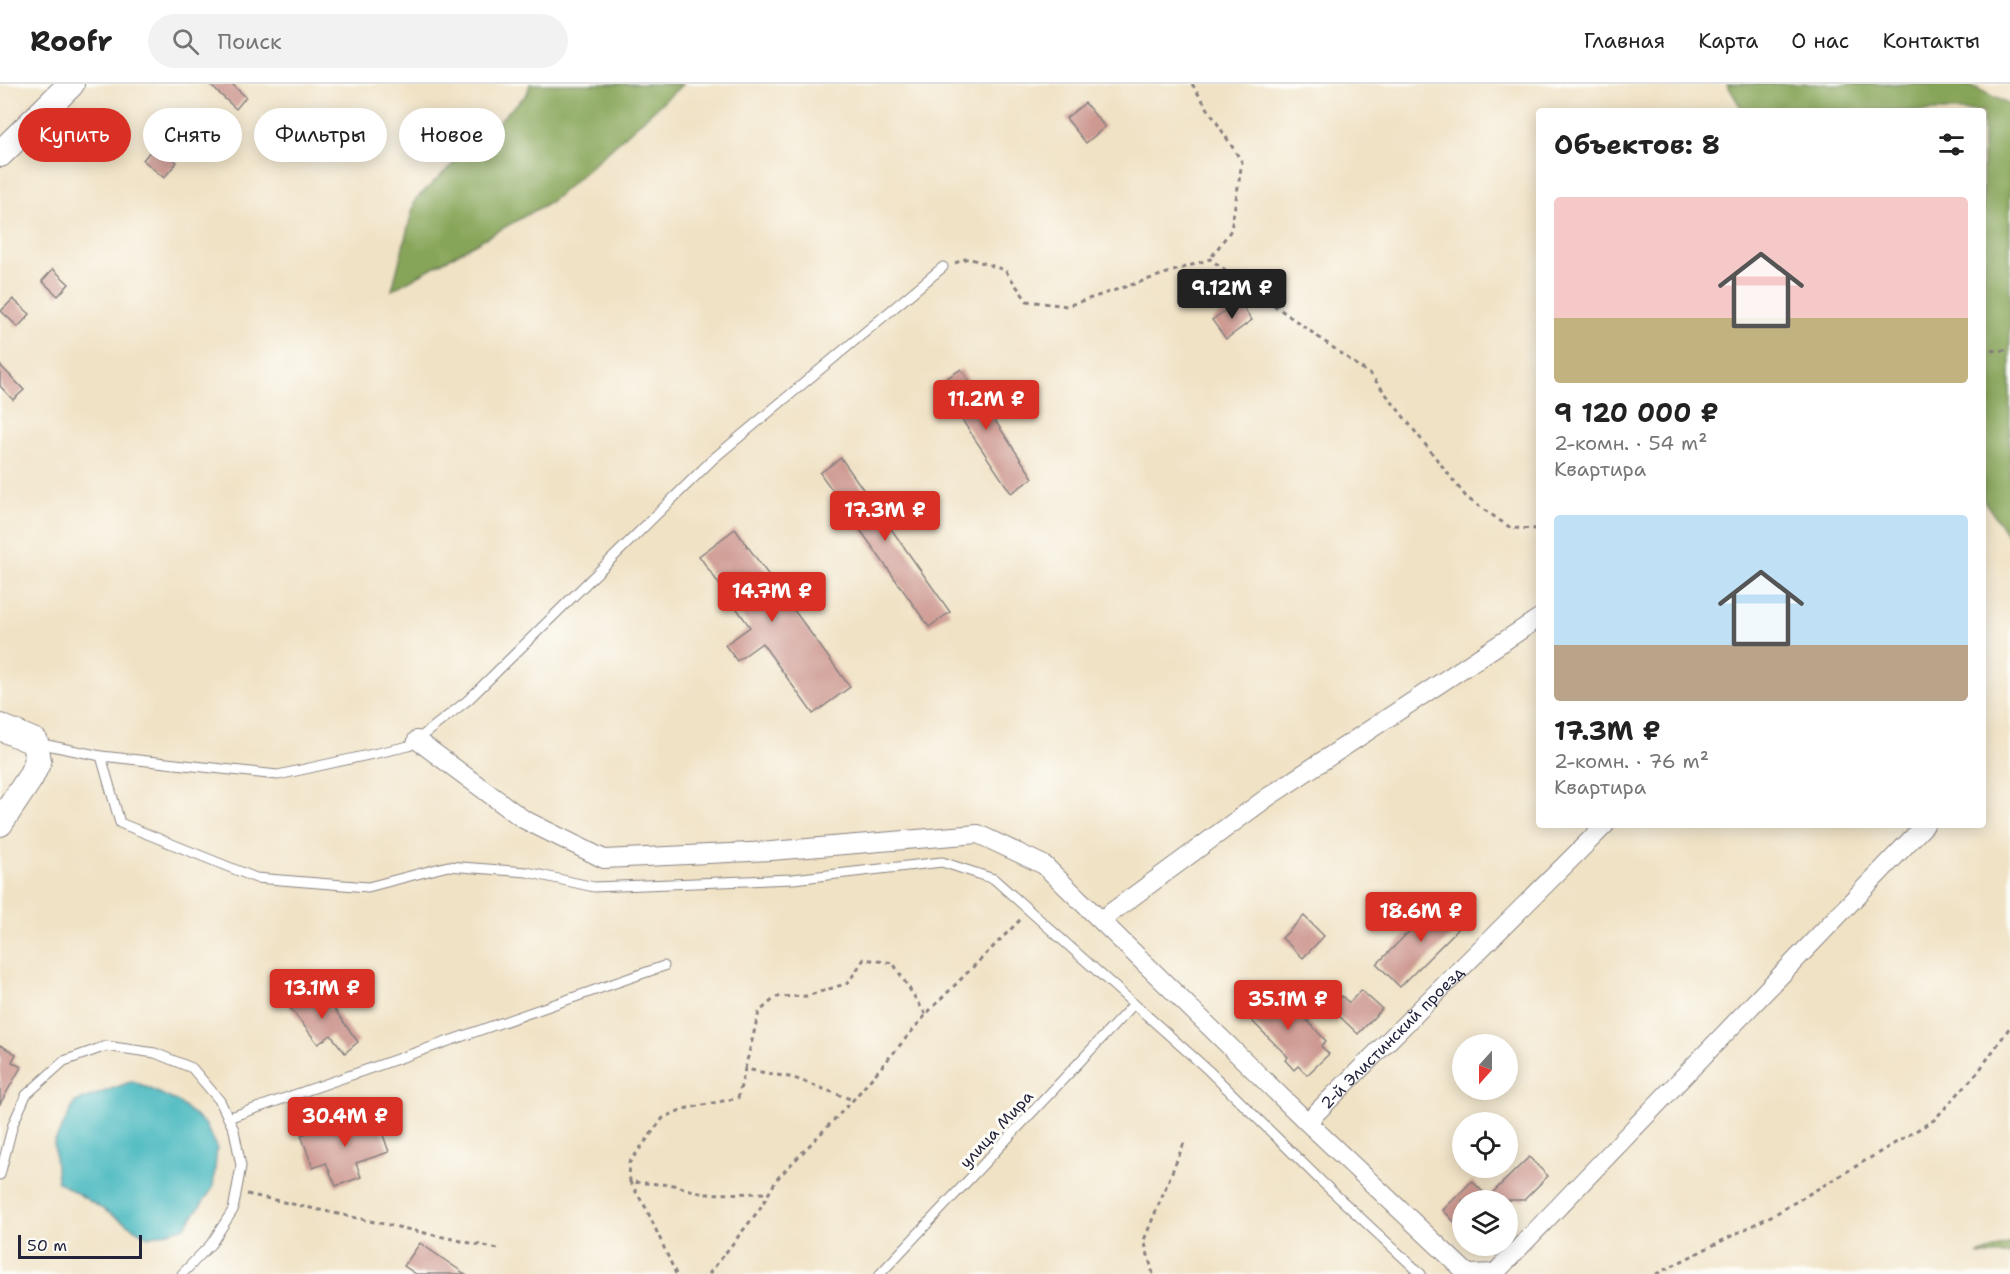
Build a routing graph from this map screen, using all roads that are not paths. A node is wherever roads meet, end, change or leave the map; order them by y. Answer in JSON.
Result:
{"nodes":[{"id":1,"x":71,"y":84,"type":"edge"},
{"id":2,"x":0,"y":154,"type":"edge"},
{"id":3,"x":944,"y":267,"type":"road end"},
{"id":4,"x":1536,"y":620,"type":"edge"},
{"id":5,"x":0,"y":727,"type":"edge"},
{"id":6,"x":417,"y":740,"type":"junction"},
{"id":7,"x":35,"y":742,"type":"junction"},
{"id":8,"x":100,"y":756,"type":"junction"},
{"id":9,"x":0,"y":823,"type":"edge"},
{"id":10,"x":1602,"y":828,"type":"edge"},
{"id":11,"x":1922,"y":828,"type":"edge"},
{"id":12,"x":1101,"y":920,"type":"junction"},
{"id":13,"x":664,"y":966,"type":"dead end"},
{"id":14,"x":1134,"y":1004,"type":"junction"},
{"id":15,"x":228,"y":1118,"type":"junction"},
{"id":16,"x":1306,"y":1122,"type":"junction"},
{"id":17,"x":0,"y":1175,"type":"edge"},
{"id":18,"x":182,"y":1274,"type":"edge"},
{"id":19,"x":880,"y":1274,"type":"edge"},
{"id":20,"x":1421,"y":1274,"type":"edge"}],
"edges":[{"from":1,"to":2,"type":"street"},
{"from":3,"to":6,"type":"lane"},
{"from":4,"to":12,"type":"street"},
{"from":5,"to":7,"type":"street"},
{"from":6,"to":8,"type":"lane"},
{"from":6,"to":12,"type":"street"},
{"from":7,"to":8,"type":"lane"},
{"from":7,"to":9,"type":"street"},
{"from":8,"to":14,"type":"lane"},
{"from":10,"to":16,"type":"street","name":"2-й Элистинский проезд"},
{"from":11,"to":16,"type":"street"},
{"from":12,"to":16,"type":"street"},
{"from":13,"to":15,"type":"lane"},
{"from":14,"to":19,"type":"lane","name":"улица Мира"},
{"from":14,"to":20,"type":"lane"},
{"from":15,"to":17,"type":"lane"},
{"from":15,"to":18,"type":"lane"}]}
